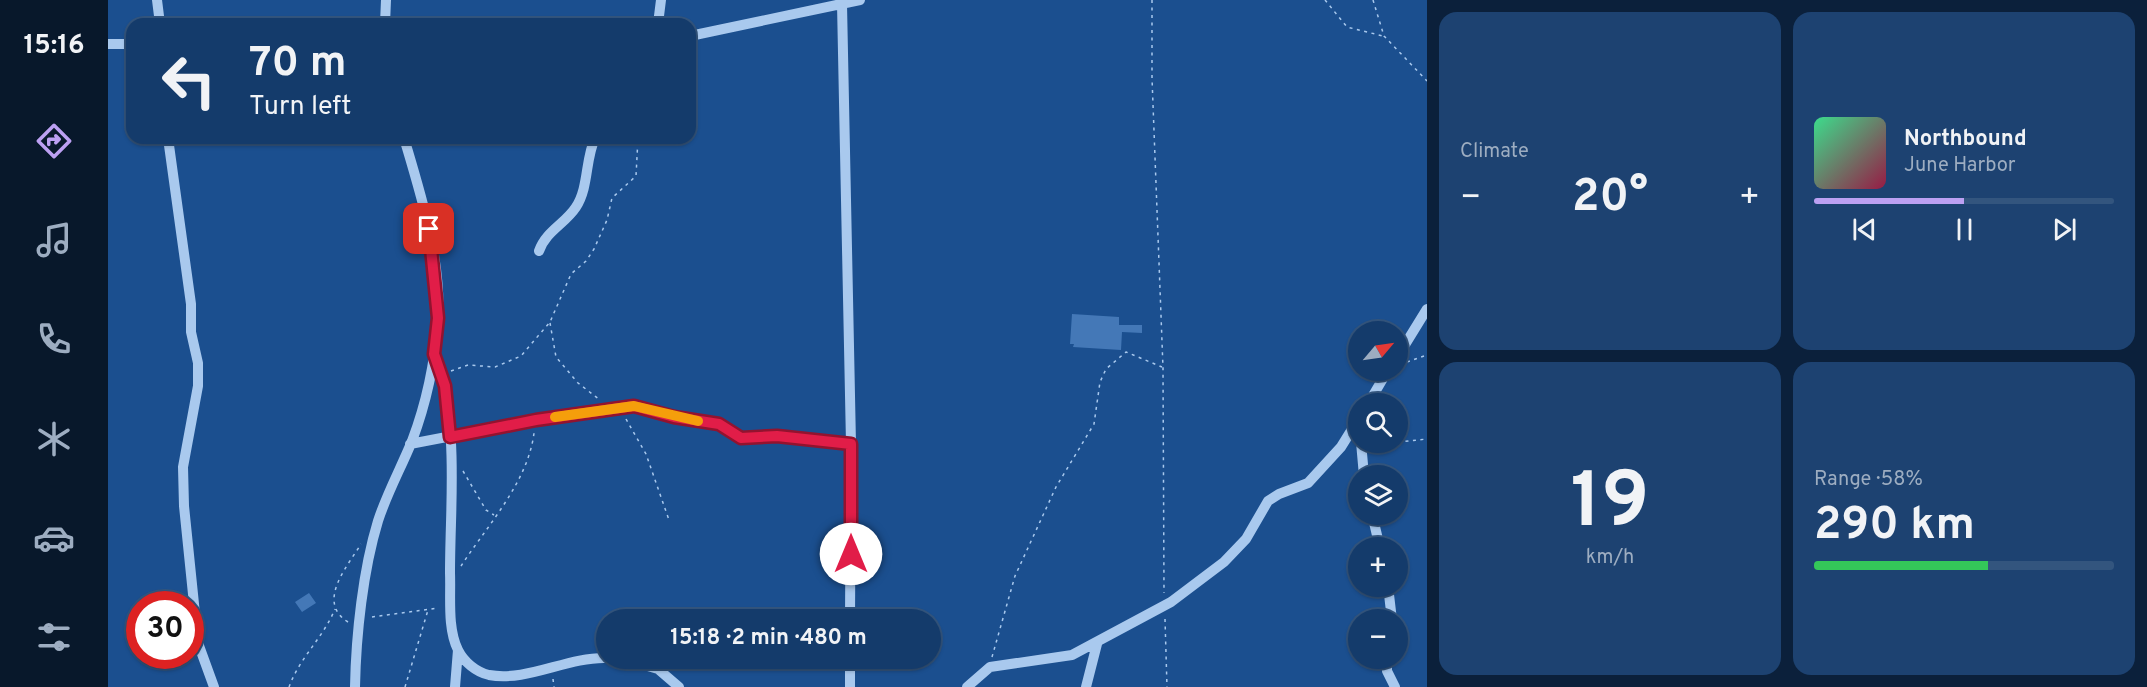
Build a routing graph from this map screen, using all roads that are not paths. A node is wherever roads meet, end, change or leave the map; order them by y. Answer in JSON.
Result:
{"nodes":[{"id":1,"x":157,"y":0,"type":"edge"},
{"id":2,"x":386,"y":0,"type":"edge"},
{"id":3,"x":662,"y":0,"type":"edge"},
{"id":4,"x":860,"y":0,"type":"edge"},
{"id":5,"x":842,"y":4,"type":"junction"},
{"id":6,"x":159,"y":18,"type":"edge"},
{"id":7,"x":384,"y":18,"type":"edge"},
{"id":8,"x":659,"y":18,"type":"edge"},
{"id":9,"x":696,"y":35,"type":"edge"},
{"id":10,"x":108,"y":44,"type":"edge"},
{"id":11,"x":126,"y":44,"type":"edge"},
{"id":12,"x":169,"y":144,"type":"edge"},
{"id":13,"x":406,"y":144,"type":"edge"},
{"id":14,"x":594,"y":144,"type":"edge"},
{"id":15,"x":539,"y":251,"type":"dead end"},
{"id":16,"x":1427,"y":309,"type":"edge"},
{"id":17,"x":1408,"y":340,"type":"edge"},
{"id":18,"x":434,"y":354,"type":"junction"},
{"id":19,"x":1348,"y":436,"type":"edge"},
{"id":20,"x":450,"y":437,"type":"junction"},
{"id":21,"x":410,"y":444,"type":"junction"},
{"id":22,"x":851,"y":444,"type":"junction"},
{"id":23,"x":850,"y":609,"type":"edge"},
{"id":24,"x":1096,"y":644,"type":"junction"},
{"id":25,"x":458,"y":650,"type":"junction"},
{"id":26,"x":596,"y":659,"type":"edge"},
{"id":27,"x":658,"y":669,"type":"edge"},
{"id":28,"x":850,"y":669,"type":"edge"},
{"id":29,"x":1387,"y":669,"type":"edge"},
{"id":30,"x":214,"y":687,"type":"edge"},
{"id":31,"x":355,"y":687,"type":"edge"},
{"id":32,"x":454,"y":687,"type":"edge"},
{"id":33,"x":679,"y":687,"type":"edge"},
{"id":34,"x":850,"y":687,"type":"edge"},
{"id":35,"x":967,"y":687,"type":"edge"},
{"id":36,"x":1086,"y":687,"type":"edge"},
{"id":37,"x":1395,"y":687,"type":"edge"}],
"edges":[{"from":1,"to":6,"type":"street"},
{"from":2,"to":7,"type":"street"},
{"from":3,"to":8,"type":"street"},
{"from":4,"to":5,"type":"street"},
{"from":5,"to":9,"type":"street"},
{"from":5,"to":22,"type":"street"},
{"from":10,"to":11,"type":"street"},
{"from":12,"to":30,"type":"street"},
{"from":13,"to":18,"type":"street"},
{"from":14,"to":15,"type":"street"},
{"from":16,"to":17,"type":"street"},
{"from":18,"to":20,"type":"street"},
{"from":18,"to":21,"type":"street"},
{"from":19,"to":24,"type":"street"},
{"from":20,"to":21,"type":"street"},
{"from":20,"to":22,"type":"street"},
{"from":20,"to":25,"type":"street"},
{"from":21,"to":31,"type":"street"},
{"from":22,"to":23,"type":"street"},
{"from":24,"to":35,"type":"street"},
{"from":24,"to":36,"type":"street"},
{"from":25,"to":26,"type":"street"},
{"from":25,"to":32,"type":"street"},
{"from":27,"to":33,"type":"street"},
{"from":28,"to":34,"type":"street"},
{"from":29,"to":37,"type":"street"}]}
